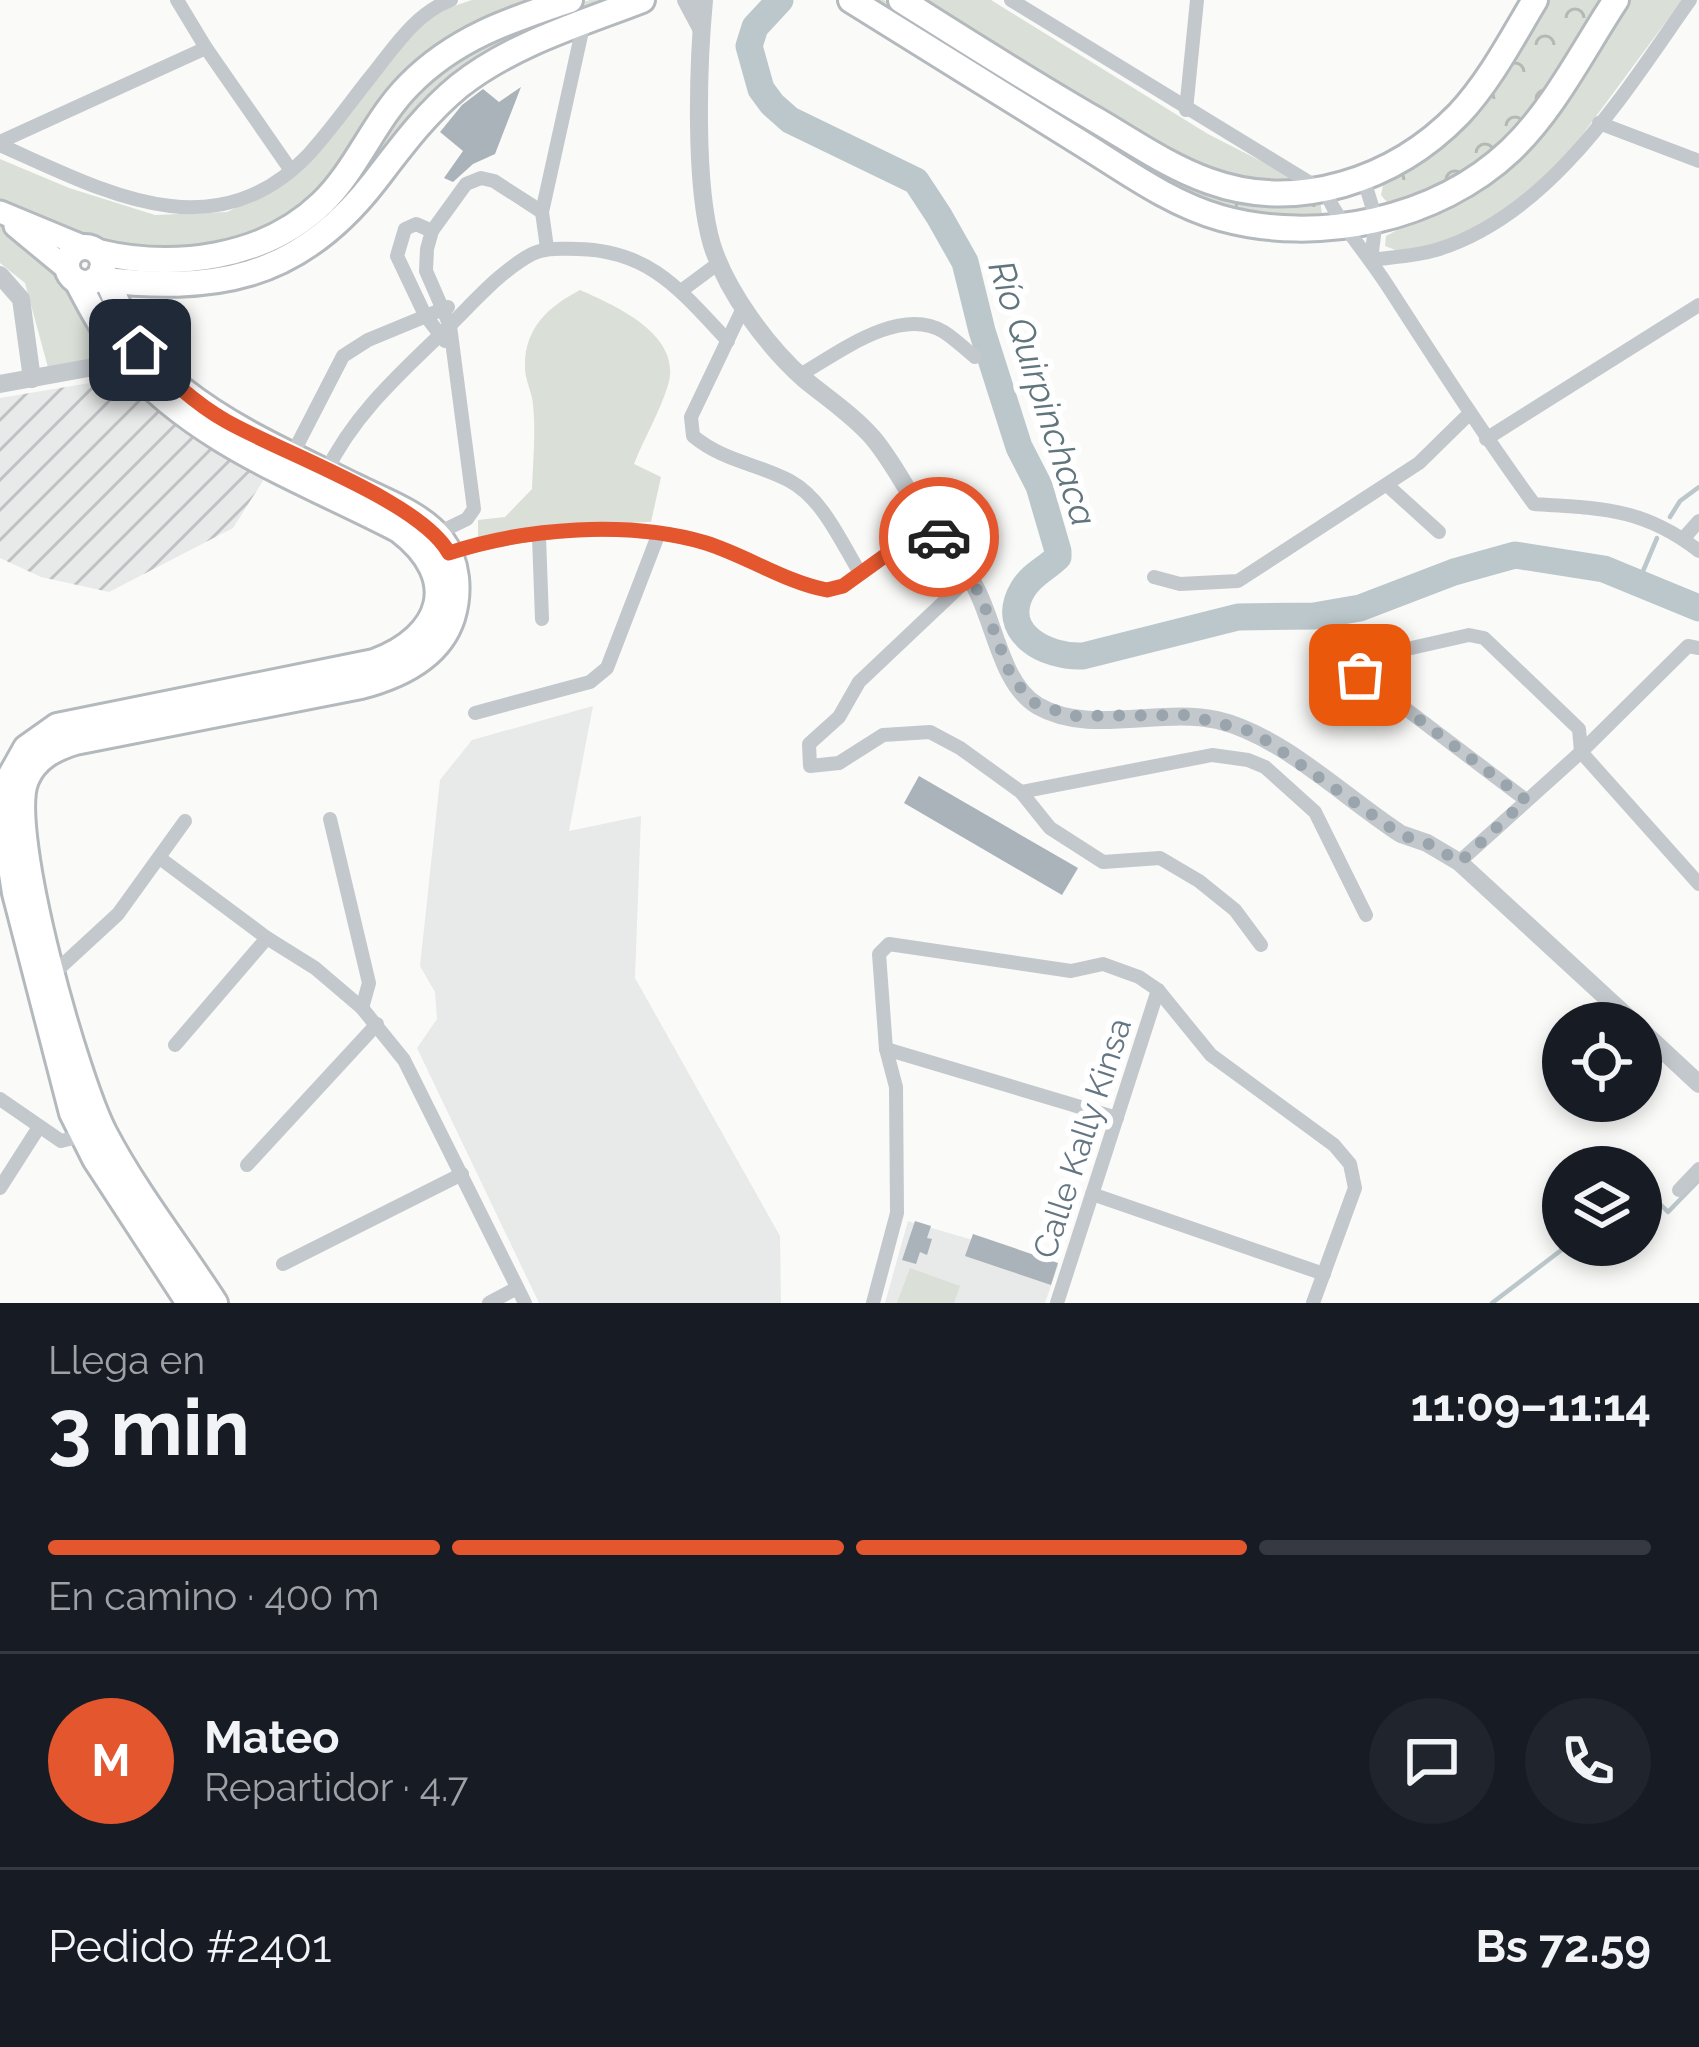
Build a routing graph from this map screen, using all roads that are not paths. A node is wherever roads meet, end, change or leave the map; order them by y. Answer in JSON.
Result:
{"nodes":[{"id":1,"x":452,"y":0,"type":"edge"},
{"id":2,"x":570,"y":0,"type":"edge"},
{"id":3,"x":642,"y":0,"type":"edge"},
{"id":4,"x":686,"y":0,"type":"edge"},
{"id":5,"x":704,"y":0,"type":"edge"},
{"id":6,"x":851,"y":0,"type":"edge"},
{"id":7,"x":902,"y":0,"type":"edge"},
{"id":8,"x":1011,"y":0,"type":"edge"},
{"id":9,"x":1197,"y":0,"type":"edge"},
{"id":10,"x":1535,"y":0,"type":"edge"},
{"id":11,"x":1616,"y":0,"type":"edge"},
{"id":12,"x":180,"y":1,"type":"edge"},
{"id":13,"x":1692,"y":4,"type":"edge"},
{"id":14,"x":584,"y":22,"type":"junction"},
{"id":15,"x":701,"y":28,"type":"junction"},
{"id":16,"x":206,"y":49,"type":"junction"},
{"id":17,"x":1186,"y":110,"type":"junction"},
{"id":18,"x":1599,"y":123,"type":"junction"},
{"id":19,"x":0,"y":144,"type":"edge"},
{"id":20,"x":1699,"y":161,"type":"edge"},
{"id":21,"x":290,"y":170,"type":"junction"},
{"id":22,"x":1363,"y":177,"type":"junction"},
{"id":23,"x":1325,"y":191,"type":"junction"},
{"id":24,"x":542,"y":212,"type":"junction"},
{"id":25,"x":0,"y":213,"type":"edge"},
{"id":26,"x":1376,"y":220,"type":"junction"},
{"id":27,"x":1341,"y":226,"type":"junction"},
{"id":28,"x":432,"y":231,"type":"junction"},
{"id":29,"x":547,"y":248,"type":"junction"},
{"id":30,"x":1371,"y":260,"type":"junction"},
{"id":31,"x":720,"y":262,"type":"junction"},
{"id":32,"x":90,"y":268,"type":"junction"},
{"id":33,"x":0,"y":275,"type":"edge"},
{"id":34,"x":195,"y":286,"type":"junction"},
{"id":35,"x":681,"y":291,"type":"junction"},
{"id":36,"x":744,"y":305,"type":"junction"},
{"id":37,"x":1699,"y":305,"type":"edge"},
{"id":38,"x":471,"y":306,"type":"junction"},
{"id":39,"x":444,"y":308,"type":"junction"},
{"id":40,"x":425,"y":315,"type":"junction"},
{"id":41,"x":445,"y":331,"type":"junction"},
{"id":42,"x":728,"y":340,"type":"junction"},
{"id":43,"x":131,"y":346,"type":"junction"},
{"id":44,"x":975,"y":357,"type":"dead end"},
{"id":45,"x":800,"y":375,"type":"junction"},
{"id":46,"x":32,"y":379,"type":"junction"},
{"id":47,"x":0,"y":385,"type":"edge"},
{"id":48,"x":1470,"y":413,"type":"junction"},
{"id":49,"x":1486,"y":439,"type":"junction"},
{"id":50,"x":287,"y":463,"type":"junction"},
{"id":51,"x":322,"y":480,"type":"junction"},
{"id":52,"x":1388,"y":484,"type":"junction"},
{"id":53,"x":1699,"y":521,"type":"edge"},
{"id":54,"x":929,"y":524,"type":"junction"},
{"id":55,"x":659,"y":532,"type":"junction"},
{"id":56,"x":1439,"y":532,"type":"dead end"},
{"id":57,"x":538,"y":536,"type":"junction"},
{"id":58,"x":1683,"y":538,"type":"junction"},
{"id":59,"x":442,"y":543,"type":"junction"},
{"id":60,"x":1699,"y":551,"type":"edge"},
{"id":61,"x":860,"y":573,"type":"junction"},
{"id":62,"x":970,"y":577,"type":"junction"},
{"id":63,"x":1154,"y":577,"type":"dead end"},
{"id":64,"x":542,"y":619,"type":"dead end"},
{"id":65,"x":1699,"y":648,"type":"edge"},
{"id":66,"x":475,"y":713,"type":"dead end"},
{"id":67,"x":1581,"y":752,"type":"junction"},
{"id":68,"x":1021,"y":792,"type":"junction"},
{"id":69,"x":1526,"y":800,"type":"junction"},
{"id":70,"x":330,"y":819,"type":"dead end"},
{"id":71,"x":185,"y":821,"type":"dead end"},
{"id":72,"x":161,"y":859,"type":"junction"},
{"id":73,"x":1460,"y":862,"type":"junction"},
{"id":74,"x":1699,"y":884,"type":"edge"},
{"id":75,"x":1366,"y":915,"type":"dead end"},
{"id":76,"x":267,"y":938,"type":"junction"},
{"id":77,"x":1261,"y":945,"type":"dead end"},
{"id":78,"x":54,"y":973,"type":"junction"},
{"id":79,"x":1158,"y":990,"type":"junction"},
{"id":80,"x":1611,"y":1002,"type":"edge"},
{"id":81,"x":362,"y":1007,"type":"junction"},
{"id":82,"x":377,"y":1024,"type":"junction"},
{"id":83,"x":175,"y":1045,"type":"dead end"},
{"id":84,"x":886,"y":1049,"type":"junction"},
{"id":85,"x":1662,"y":1050,"type":"edge"},
{"id":86,"x":1699,"y":1084,"type":"edge"},
{"id":87,"x":0,"y":1099,"type":"edge"},
{"id":88,"x":1117,"y":1118,"type":"junction"},
{"id":89,"x":39,"y":1127,"type":"junction"},
{"id":90,"x":93,"y":1134,"type":"junction"},
{"id":91,"x":247,"y":1166,"type":"dead end"},
{"id":92,"x":1699,"y":1169,"type":"edge"},
{"id":93,"x":462,"y":1174,"type":"junction"},
{"id":94,"x":0,"y":1188,"type":"edge"},
{"id":95,"x":1678,"y":1190,"type":"dead end"},
{"id":96,"x":1092,"y":1195,"type":"junction"},
{"id":97,"x":283,"y":1264,"type":"dead end"},
{"id":98,"x":1324,"y":1274,"type":"junction"},
{"id":99,"x":521,"y":1296,"type":"edge"},
{"id":100,"x":189,"y":1303,"type":"edge"},
{"id":101,"x":215,"y":1303,"type":"edge"},
{"id":102,"x":489,"y":1303,"type":"edge"},
{"id":103,"x":873,"y":1303,"type":"edge"},
{"id":104,"x":1057,"y":1303,"type":"edge"},
{"id":105,"x":1313,"y":1303,"type":"edge"}],
"edges":[{"from":1,"to":21,"type":"street"},
{"from":2,"to":32,"type":"highway"},
{"from":3,"to":14,"type":"highway"},
{"from":4,"to":15,"type":"street"},
{"from":5,"to":15,"type":"street"},
{"from":6,"to":27,"type":"highway"},
{"from":7,"to":23,"type":"highway"},
{"from":8,"to":17,"type":"street"},
{"from":9,"to":17,"type":"street"},
{"from":10,"to":22,"type":"highway"},
{"from":11,"to":26,"type":"highway"},
{"from":12,"to":16,"type":"street"},
{"from":13,"to":18,"type":"street"},
{"from":14,"to":24,"type":"street"},
{"from":14,"to":34,"type":"highway"},
{"from":15,"to":31,"type":"street"},
{"from":16,"to":19,"type":"street"},
{"from":16,"to":21,"type":"street"},
{"from":17,"to":23,"type":"street"},
{"from":18,"to":20,"type":"street"},
{"from":18,"to":30,"type":"street"},
{"from":19,"to":21,"type":"street"},
{"from":22,"to":23,"type":"highway"},
{"from":22,"to":26,"type":"street"},
{"from":23,"to":27,"type":"street"},
{"from":24,"to":28,"type":"street"},
{"from":24,"to":29,"type":"street"},
{"from":25,"to":32,"type":"main road"},
{"from":26,"to":27,"type":"highway"},
{"from":26,"to":30,"type":"street"},
{"from":27,"to":30,"type":"street"},
{"from":28,"to":39,"type":"street"},
{"from":28,"to":40,"type":"street"},
{"from":29,"to":35,"type":"street"},
{"from":29,"to":38,"type":"street"},
{"from":30,"to":48,"type":"street"},
{"from":31,"to":35,"type":"street"},
{"from":31,"to":36,"type":"street"},
{"from":32,"to":34,"type":"highway"},
{"from":32,"to":43,"type":"highway"},
{"from":33,"to":46,"type":"street"},
{"from":34,"to":43,"type":"highway"},
{"from":35,"to":42,"type":"street"},
{"from":36,"to":42,"type":"street"},
{"from":36,"to":45,"type":"street"},
{"from":37,"to":49,"type":"street"},
{"from":38,"to":39,"type":"street"},
{"from":38,"to":41,"type":"street"},
{"from":39,"to":40,"type":"street"},
{"from":39,"to":41,"type":"street"},
{"from":40,"to":41,"type":"street"},
{"from":40,"to":50,"type":"street"},
{"from":41,"to":51,"type":"street"},
{"from":41,"to":59,"type":"street"},
{"from":42,"to":61,"type":"street"},
{"from":43,"to":46,"type":"street"},
{"from":43,"to":50,"type":"highway"},
{"from":44,"to":45,"type":"street"},
{"from":45,"to":54,"type":"street"},
{"from":46,"to":47,"type":"street"},
{"from":48,"to":49,"type":"street"},
{"from":48,"to":52,"type":"street"},
{"from":49,"to":58,"type":"street"},
{"from":50,"to":51,"type":"highway"},
{"from":51,"to":59,"type":"highway"},
{"from":51,"to":90,"type":"highway"},
{"from":52,"to":56,"type":"street"},
{"from":52,"to":63,"type":"street"},
{"from":53,"to":58,"type":"street"},
{"from":54,"to":61,"type":"street"},
{"from":54,"to":62,"type":"street"},
{"from":55,"to":57,"type":"street"},
{"from":55,"to":61,"type":"street"},
{"from":55,"to":66,"type":"street"},
{"from":57,"to":59,"type":"street"},
{"from":57,"to":64,"type":"street"},
{"from":58,"to":60,"type":"street"},
{"from":59,"to":78,"type":"highway"},
{"from":62,"to":68,"type":"street"},
{"from":62,"to":73,"type":"street"},
{"from":65,"to":67,"type":"street"},
{"from":67,"to":69,"type":"street"},
{"from":67,"to":69,"type":"street"},
{"from":67,"to":74,"type":"street"},
{"from":68,"to":75,"type":"street"},
{"from":68,"to":77,"type":"street"},
{"from":69,"to":73,"type":"street"},
{"from":70,"to":81,"type":"street"},
{"from":71,"to":72,"type":"street"},
{"from":72,"to":76,"type":"street"},
{"from":72,"to":78,"type":"street"},
{"from":73,"to":80,"type":"street"},
{"from":76,"to":81,"type":"street"},
{"from":76,"to":83,"type":"street"},
{"from":78,"to":90,"type":"highway"},
{"from":79,"to":84,"type":"street"},
{"from":79,"to":88,"type":"street","name":"Calle Kally Kinsa"},
{"from":79,"to":98,"type":"street"},
{"from":81,"to":82,"type":"street"},
{"from":82,"to":91,"type":"street"},
{"from":82,"to":93,"type":"street"},
{"from":84,"to":88,"type":"street"},
{"from":84,"to":103,"type":"street"},
{"from":85,"to":86,"type":"street"},
{"from":87,"to":89,"type":"street"},
{"from":88,"to":96,"type":"street","name":"Calle Kally Kinsa"},
{"from":89,"to":90,"type":"street"},
{"from":89,"to":94,"type":"street"},
{"from":90,"to":100,"type":"highway"},
{"from":90,"to":101,"type":"highway"},
{"from":92,"to":95,"type":"street"},
{"from":93,"to":97,"type":"street"},
{"from":93,"to":99,"type":"street"},
{"from":96,"to":98,"type":"street"},
{"from":96,"to":104,"type":"street","name":"Calle Kally Kinsa"},
{"from":98,"to":105,"type":"street"},
{"from":99,"to":102,"type":"street"}]}
